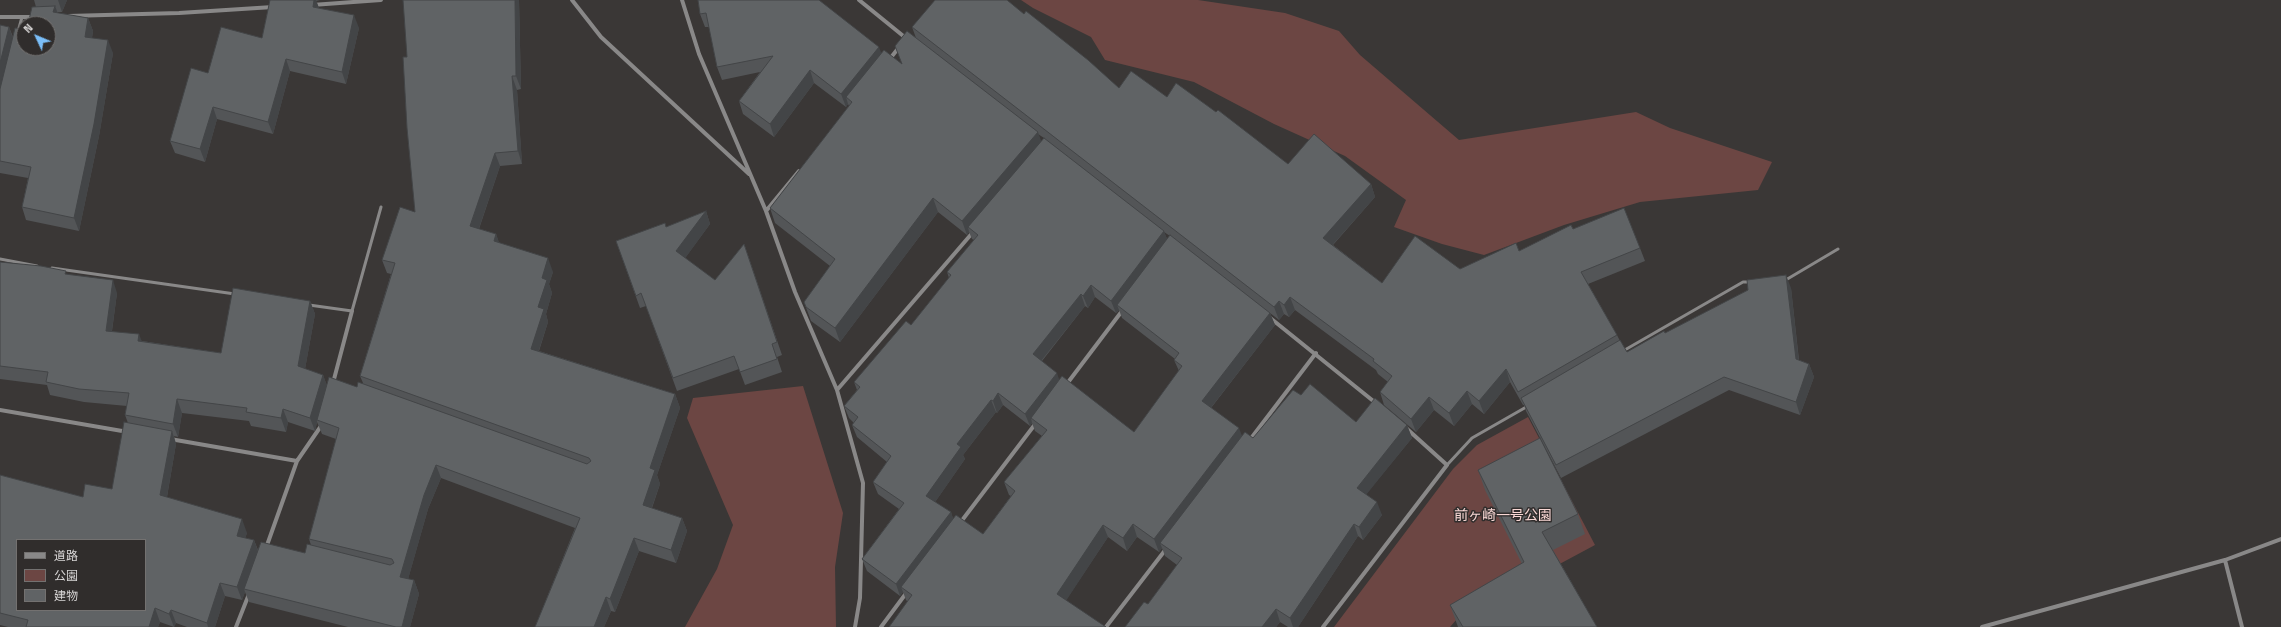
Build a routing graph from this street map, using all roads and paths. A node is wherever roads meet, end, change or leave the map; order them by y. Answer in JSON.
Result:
{"nodes":[{"id":1,"x":381,"y":0,"type":"edge"},
{"id":2,"x":572,"y":0,"type":"edge"},
{"id":3,"x":682,"y":0,"type":"edge"},
{"id":4,"x":859,"y":0,"type":"edge"},
{"id":5,"x":303,"y":5,"type":"edge"},
{"id":6,"x":280,"y":7,"type":"edge"},
{"id":7,"x":61,"y":16,"type":"edge"},
{"id":8,"x":0,"y":17,"type":"edge"},
{"id":9,"x":16,"y":17,"type":"edge"},
{"id":10,"x":906,"y":38,"type":"junction"},
{"id":11,"x":912,"y":43,"type":"edge"},
{"id":12,"x":886,"y":63,"type":"edge"},
{"id":13,"x":801,"y":168,"type":"edge"},
{"id":14,"x":751,"y":176,"type":"junction"},
{"id":15,"x":382,"y":207,"type":"dead end"},
{"id":16,"x":766,"y":211,"type":"junction"},
{"id":17,"x":976,"y":229,"type":"edge"},
{"id":18,"x":1838,"y":249,"type":"dead end"},
{"id":19,"x":0,"y":259,"type":"edge"},
{"id":20,"x":42,"y":267,"type":"edge"},
{"id":21,"x":49,"y":268,"type":"edge"},
{"id":22,"x":1756,"y":282,"type":"edge"},
{"id":23,"x":1776,"y":282,"type":"edge"},
{"id":24,"x":243,"y":295,"type":"edge"},
{"id":25,"x":305,"y":304,"type":"edge"},
{"id":26,"x":1126,"y":306,"type":"edge"},
{"id":27,"x":352,"y":310,"type":"junction"},
{"id":28,"x":1266,"y":315,"type":"edge"},
{"id":29,"x":1621,"y":352,"type":"edge"},
{"id":30,"x":1316,"y":354,"type":"junction"},
{"id":31,"x":333,"y":382,"type":"junction"},
{"id":32,"x":340,"y":384,"type":"edge"},
{"id":33,"x":331,"y":388,"type":"edge"},
{"id":34,"x":1063,"y":388,"type":"edge"},
{"id":35,"x":837,"y":390,"type":"junction"},
{"id":36,"x":1533,"y":403,"type":"edge"},
{"id":37,"x":1381,"y":408,"type":"edge"},
{"id":38,"x":0,"y":410,"type":"edge"},
{"id":39,"x":1039,"y":420,"type":"edge"},
{"id":40,"x":1399,"y":422,"type":"edge"},
{"id":41,"x":322,"y":424,"type":"edge"},
{"id":42,"x":133,"y":433,"type":"edge"},
{"id":43,"x":164,"y":438,"type":"edge"},
{"id":44,"x":1244,"y":447,"type":"edge"},
{"id":45,"x":297,"y":461,"type":"junction"},
{"id":46,"x":1447,"y":465,"type":"junction"},
{"id":47,"x":957,"y":526,"type":"edge"},
{"id":48,"x":2281,"y":539,"type":"edge"},
{"id":49,"x":268,"y":544,"type":"junction"},
{"id":50,"x":276,"y":546,"type":"edge"},
{"id":51,"x":1168,"y":546,"type":"edge"},
{"id":52,"x":265,"y":551,"type":"edge"},
{"id":53,"x":2225,"y":560,"type":"junction"},
{"id":54,"x":252,"y":585,"type":"edge"},
{"id":55,"x":909,"y":589,"type":"edge"},
{"id":56,"x":236,"y":627,"type":"edge"},
{"id":57,"x":855,"y":627,"type":"edge"},
{"id":58,"x":881,"y":627,"type":"edge"},
{"id":59,"x":1106,"y":627,"type":"edge"},
{"id":60,"x":1323,"y":627,"type":"edge"},
{"id":61,"x":1982,"y":627,"type":"edge"},
{"id":62,"x":2242,"y":627,"type":"edge"}],
"edges":[{"from":1,"to":5,"type":"street"},
{"from":2,"to":14,"type":"street"},
{"from":3,"to":14,"type":"street"},
{"from":4,"to":10,"type":"street"},
{"from":6,"to":7,"type":"street"},
{"from":8,"to":9,"type":"street"},
{"from":10,"to":11,"type":"street"},
{"from":10,"to":12,"type":"street"},
{"from":13,"to":16,"type":"street"},
{"from":14,"to":16,"type":"street"},
{"from":15,"to":27,"type":"lane"},
{"from":16,"to":35,"type":"street"},
{"from":17,"to":35,"type":"street"},
{"from":18,"to":23,"type":"lane"},
{"from":19,"to":20,"type":"lane"},
{"from":21,"to":24,"type":"lane"},
{"from":22,"to":29,"type":"lane"},
{"from":25,"to":27,"type":"lane"},
{"from":26,"to":34,"type":"street"},
{"from":27,"to":31,"type":"street"},
{"from":28,"to":30,"type":"street"},
{"from":30,"to":37,"type":"street"},
{"from":30,"to":44,"type":"street"},
{"from":31,"to":32,"type":"lane"},
{"from":31,"to":33,"type":"street"},
{"from":35,"to":57,"type":"street"},
{"from":36,"to":46,"type":"lane"},
{"from":38,"to":42,"type":"street"},
{"from":39,"to":47,"type":"street"},
{"from":40,"to":46,"type":"street"},
{"from":41,"to":45,"type":"street"},
{"from":43,"to":45,"type":"street"},
{"from":45,"to":49,"type":"street"},
{"from":46,"to":60,"type":"street"},
{"from":48,"to":53,"type":"street"},
{"from":49,"to":50,"type":"lane"},
{"from":49,"to":52,"type":"street"},
{"from":51,"to":59,"type":"street"},
{"from":53,"to":61,"type":"street"},
{"from":53,"to":62,"type":"street"},
{"from":54,"to":56,"type":"street"},
{"from":55,"to":58,"type":"street"}]}
